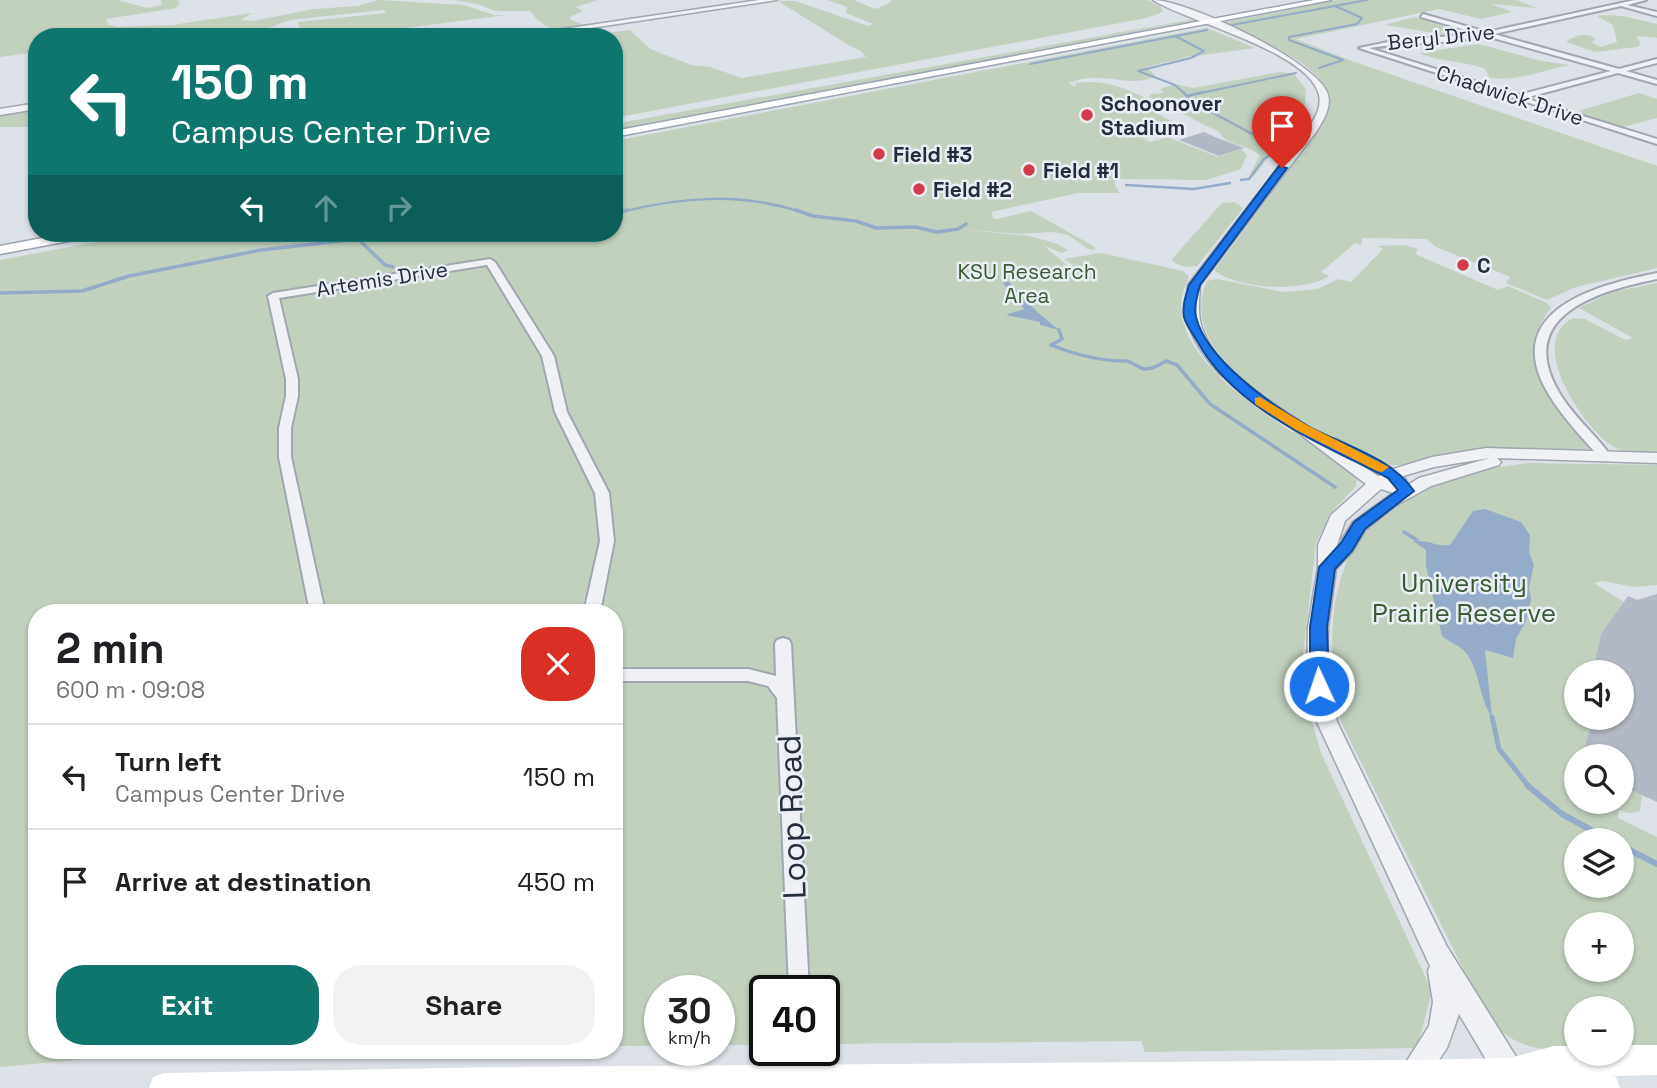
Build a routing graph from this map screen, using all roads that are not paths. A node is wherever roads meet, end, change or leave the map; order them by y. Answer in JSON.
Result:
{"nodes":[{"id":1,"x":774,"y":0,"type":"edge"},
{"id":2,"x":1156,"y":0,"type":"edge"},
{"id":3,"x":1281,"y":0,"type":"edge"},
{"id":4,"x":1326,"y":0,"type":"edge"},
{"id":5,"x":1598,"y":0,"type":"edge"},
{"id":6,"x":1643,"y":0,"type":"edge"},
{"id":7,"x":1620,"y":5,"type":"junction"},
{"id":8,"x":1657,"y":14,"type":"edge"},
{"id":9,"x":1194,"y":16,"type":"junction"},
{"id":10,"x":1423,"y":16,"type":"dead end"},
{"id":11,"x":1208,"y":22,"type":"junction"},
{"id":12,"x":576,"y":28,"type":"edge"},
{"id":13,"x":1487,"y":34,"type":"junction"},
{"id":14,"x":1362,"y":48,"type":"joint"},
{"id":15,"x":1657,"y":61,"type":"edge"},
{"id":16,"x":1618,"y":71,"type":"junction"},
{"id":17,"x":1657,"y":82,"type":"edge"},
{"id":18,"x":1518,"y":97,"type":"junction"},
{"id":19,"x":28,"y":107,"type":"edge"},
{"id":20,"x":0,"y":112,"type":"edge"},
{"id":21,"x":623,"y":120,"type":"edge"},
{"id":22,"x":623,"y":132,"type":"edge"},
{"id":23,"x":1657,"y":142,"type":"edge"},
{"id":24,"x":28,"y":230,"type":"edge"},
{"id":25,"x":0,"y":235,"type":"edge"},
{"id":26,"x":42,"y":242,"type":"edge"},
{"id":27,"x":0,"y":250,"type":"edge"},
{"id":28,"x":1657,"y":276,"type":"edge"},
{"id":29,"x":1300,"y":427,"type":"junction"},
{"id":30,"x":1520,"y":456,"type":"junction"},
{"id":31,"x":1605,"y":456,"type":"junction"},
{"id":32,"x":1657,"y":458,"type":"edge"},
{"id":33,"x":1394,"y":474,"type":"junction"},
{"id":34,"x":1377,"y":483,"type":"junction"},
{"id":35,"x":1407,"y":491,"type":"junction"},
{"id":36,"x":1327,"y":567,"type":"junction"},
{"id":37,"x":315,"y":604,"type":"edge"},
{"id":38,"x":594,"y":604,"type":"edge"},
{"id":39,"x":783,"y":644,"type":"dead end"},
{"id":40,"x":623,"y":675,"type":"edge"},
{"id":41,"x":786,"y":698,"type":"junction"},
{"id":42,"x":1437,"y":954,"type":"junction"},
{"id":43,"x":798,"y":975,"type":"edge"},
{"id":44,"x":1657,"y":1060,"type":"edge"},
{"id":45,"x":804,"y":1066,"type":"edge"},
{"id":46,"x":1510,"y":1073,"type":"junction"},
{"id":47,"x":1412,"y":1075,"type":"junction"},
{"id":48,"x":806,"y":1085,"type":"edge"},
{"id":49,"x":163,"y":1088,"type":"edge"},
{"id":50,"x":1605,"y":1088,"type":"edge"}],
"edges":[{"from":1,"to":12,"type":"street"},
{"from":2,"to":9,"type":"street"},
{"from":3,"to":9,"type":"main road"},
{"from":4,"to":11,"type":"main road"},
{"from":5,"to":7,"type":"street"},
{"from":6,"to":7,"type":"street","name":"Beryl Drive"},
{"from":7,"to":8,"type":"street"},
{"from":7,"to":13,"type":"street","name":"Beryl Drive"},
{"from":9,"to":11,"type":"street"},
{"from":9,"to":21,"type":"main road"},
{"from":10,"to":13,"type":"street"},
{"from":11,"to":22,"type":"main road"},
{"from":11,"to":29,"type":"street"},
{"from":13,"to":14,"type":"street","name":"Beryl Drive"},
{"from":13,"to":16,"type":"street"},
{"from":14,"to":18,"type":"street","name":"Chadwick Drive"},
{"from":15,"to":16,"type":"street"},
{"from":16,"to":17,"type":"street"},
{"from":16,"to":18,"type":"street"},
{"from":18,"to":23,"type":"street","name":"Chadwick Drive"},
{"from":19,"to":20,"type":"street"},
{"from":24,"to":25,"type":"main road"},
{"from":26,"to":27,"type":"main road"},
{"from":28,"to":31,"type":"street"},
{"from":29,"to":33,"type":"street"},
{"from":29,"to":34,"type":"street"},
{"from":30,"to":31,"type":"street"},
{"from":30,"to":33,"type":"street"},
{"from":30,"to":35,"type":"street"},
{"from":31,"to":32,"type":"street"},
{"from":33,"to":34,"type":"street"},
{"from":33,"to":35,"type":"street"},
{"from":34,"to":35,"type":"street"},
{"from":34,"to":36,"type":"street"},
{"from":35,"to":36,"type":"street"},
{"from":36,"to":42,"type":"street"},
{"from":37,"to":38,"type":"street","name":"Artemis Drive"},
{"from":39,"to":41,"type":"street","name":"Loop Road"},
{"from":40,"to":41,"type":"street"},
{"from":41,"to":43,"type":"street","name":"Loop Road"},
{"from":42,"to":46,"type":"street"},
{"from":42,"to":47,"type":"street"},
{"from":44,"to":46,"type":"main road"},
{"from":45,"to":48,"type":"street"},
{"from":46,"to":47,"type":"main road"},
{"from":46,"to":50,"type":"main road"},
{"from":47,"to":48,"type":"main road"},
{"from":48,"to":49,"type":"main road"}]}
